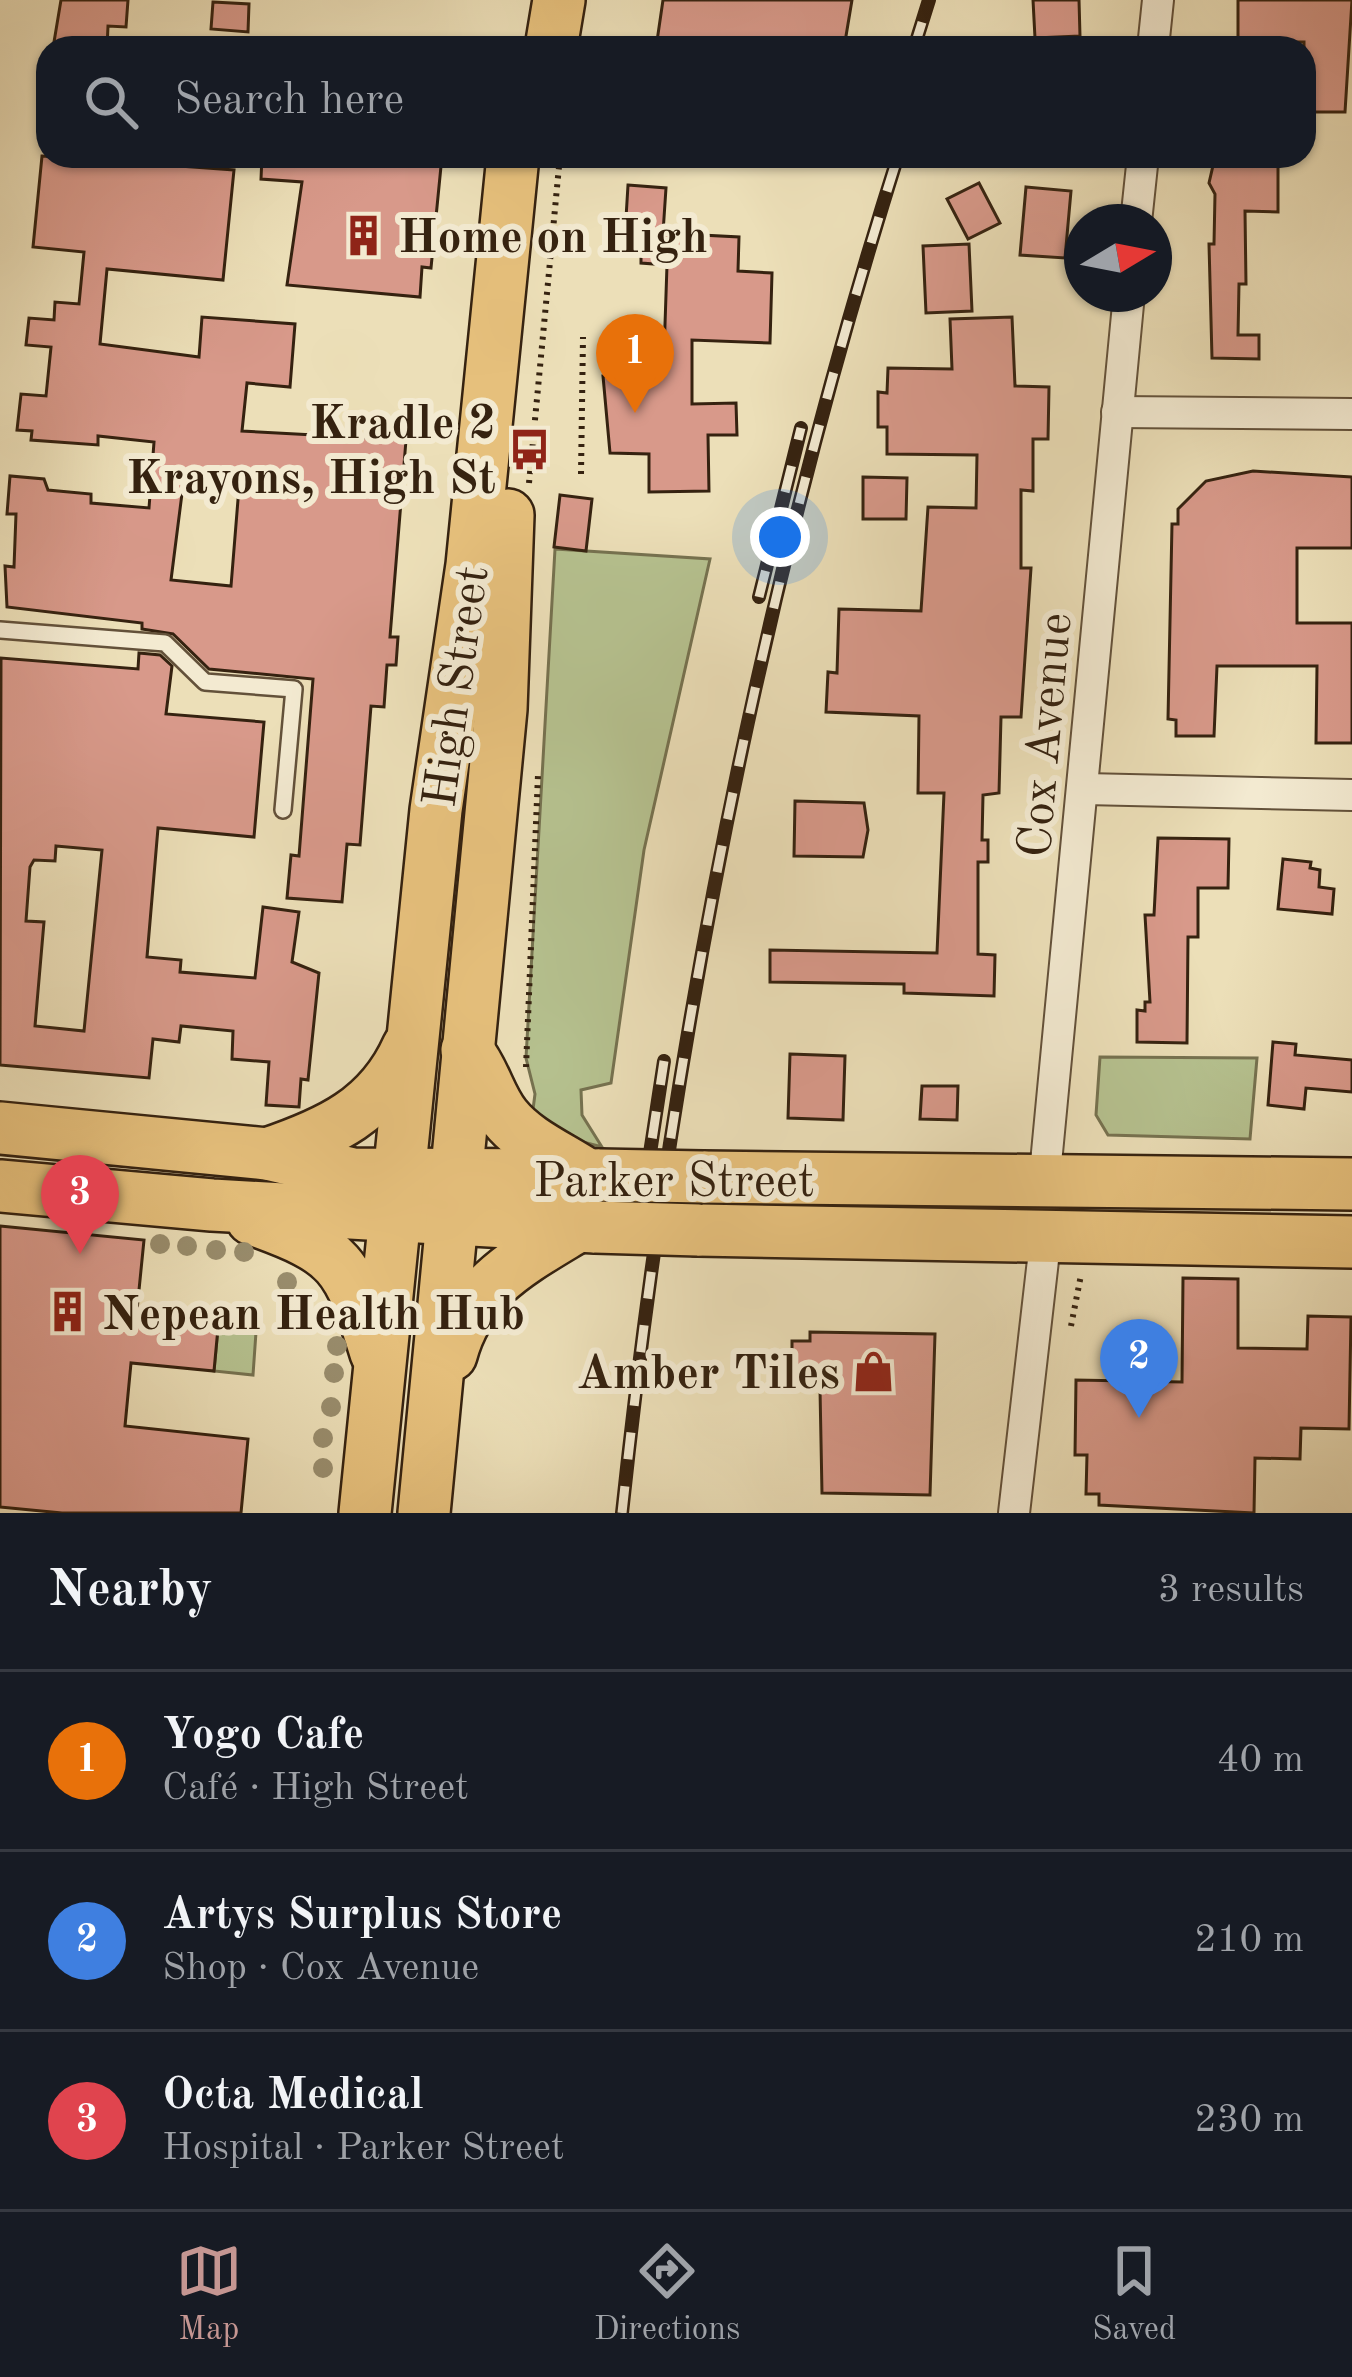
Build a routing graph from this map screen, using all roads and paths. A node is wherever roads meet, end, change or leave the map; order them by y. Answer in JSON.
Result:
{"nodes":[{"id":1,"x":528,"y":0,"type":"edge"},
{"id":2,"x":559,"y":0,"type":"edge"},
{"id":3,"x":1158,"y":0,"type":"edge"},
{"id":4,"x":525,"y":36,"type":"edge"},
{"id":5,"x":553,"y":36,"type":"edge"},
{"id":6,"x":1155,"y":36,"type":"edge"},
{"id":7,"x":512,"y":168,"type":"edge"},
{"id":8,"x":540,"y":168,"type":"edge"},
{"id":9,"x":1142,"y":168,"type":"edge"},
{"id":10,"x":1138,"y":204,"type":"edge"},
{"id":11,"x":1127,"y":312,"type":"edge"},
{"id":12,"x":583,"y":337,"type":"dead end"},
{"id":13,"x":1117,"y":412,"type":"junction"},
{"id":14,"x":1352,"y":414,"type":"edge"},
{"id":15,"x":581,"y":474,"type":"dead end"},
{"id":16,"x":0,"y":630,"type":"edge"},
{"id":17,"x":1084,"y":789,"type":"junction"},
{"id":18,"x":1352,"y":795,"type":"edge"},
{"id":19,"x":283,"y":810,"type":"dead end"},
{"id":20,"x":413,"y":1036,"type":"junction"},
{"id":21,"x":467,"y":1050,"type":"junction"},
{"id":22,"x":0,"y":1128,"type":"edge"},
{"id":23,"x":267,"y":1154,"type":"junction"},
{"id":24,"x":592,"y":1174,"type":"junction"},
{"id":25,"x":1352,"y":1184,"type":"edge"},
{"id":26,"x":0,"y":1186,"type":"edge"},
{"id":27,"x":398,"y":1197,"type":"junction"},
{"id":28,"x":453,"y":1199,"type":"junction"},
{"id":29,"x":212,"y":1205,"type":"junction"},
{"id":30,"x":1045,"y":1209,"type":"junction"},
{"id":31,"x":585,"y":1227,"type":"junction"},
{"id":32,"x":1352,"y":1242,"type":"edge"},
{"id":33,"x":1094,"y":1268,"type":"dead end"},
{"id":34,"x":1071,"y":1326,"type":"dead end"},
{"id":35,"x":380,"y":1365,"type":"junction"},
{"id":36,"x":430,"y":1435,"type":"junction"},
{"id":37,"x":365,"y":1513,"type":"edge"},
{"id":38,"x":424,"y":1513,"type":"edge"},
{"id":39,"x":1014,"y":1513,"type":"edge"}],
"edges":[{"from":1,"to":4,"type":"highway"},
{"from":2,"to":5,"type":"highway"},
{"from":3,"to":6,"type":"street"},
{"from":7,"to":20,"type":"highway","name":"High Street"},
{"from":8,"to":21,"type":"highway","name":"High Street"},
{"from":9,"to":10,"type":"street"},
{"from":11,"to":13,"type":"street","name":"Cox Avenue"},
{"from":12,"to":15,"type":"path"},
{"from":13,"to":14,"type":"street"},
{"from":13,"to":17,"type":"street","name":"Cox Avenue"},
{"from":16,"to":19,"type":"lane"},
{"from":17,"to":18,"type":"street"},
{"from":17,"to":30,"type":"street","name":"Cox Avenue"},
{"from":20,"to":23,"type":"highway"},
{"from":20,"to":27,"type":"highway","name":"High Street"},
{"from":21,"to":24,"type":"highway"},
{"from":21,"to":28,"type":"highway","name":"High Street"},
{"from":22,"to":23,"type":"highway","name":"Parker Street"},
{"from":23,"to":27,"type":"highway","name":"Parker Street"},
{"from":24,"to":28,"type":"highway","name":"Parker Street"},
{"from":24,"to":30,"type":"highway","name":"Parker Street","bridge":true},
{"from":25,"to":30,"type":"highway","name":"Parker Street"},
{"from":26,"to":29,"type":"highway","name":"Parker Street"},
{"from":27,"to":28,"type":"highway","name":"Parker Street"},
{"from":27,"to":29,"type":"highway","name":"Parker Street"},
{"from":27,"to":35,"type":"highway","name":"High Street"},
{"from":28,"to":31,"type":"highway","name":"Parker Street"},
{"from":28,"to":36,"type":"highway","name":"High Street"},
{"from":29,"to":35,"type":"highway"},
{"from":30,"to":31,"type":"highway","name":"Parker Street","bridge":true},
{"from":30,"to":32,"type":"highway","name":"Parker Street"},
{"from":30,"to":39,"type":"street","name":"Cox Avenue"},
{"from":31,"to":36,"type":"highway"},
{"from":33,"to":34,"type":"path"},
{"from":35,"to":37,"type":"highway","name":"High Street"},
{"from":36,"to":38,"type":"highway"}]}
